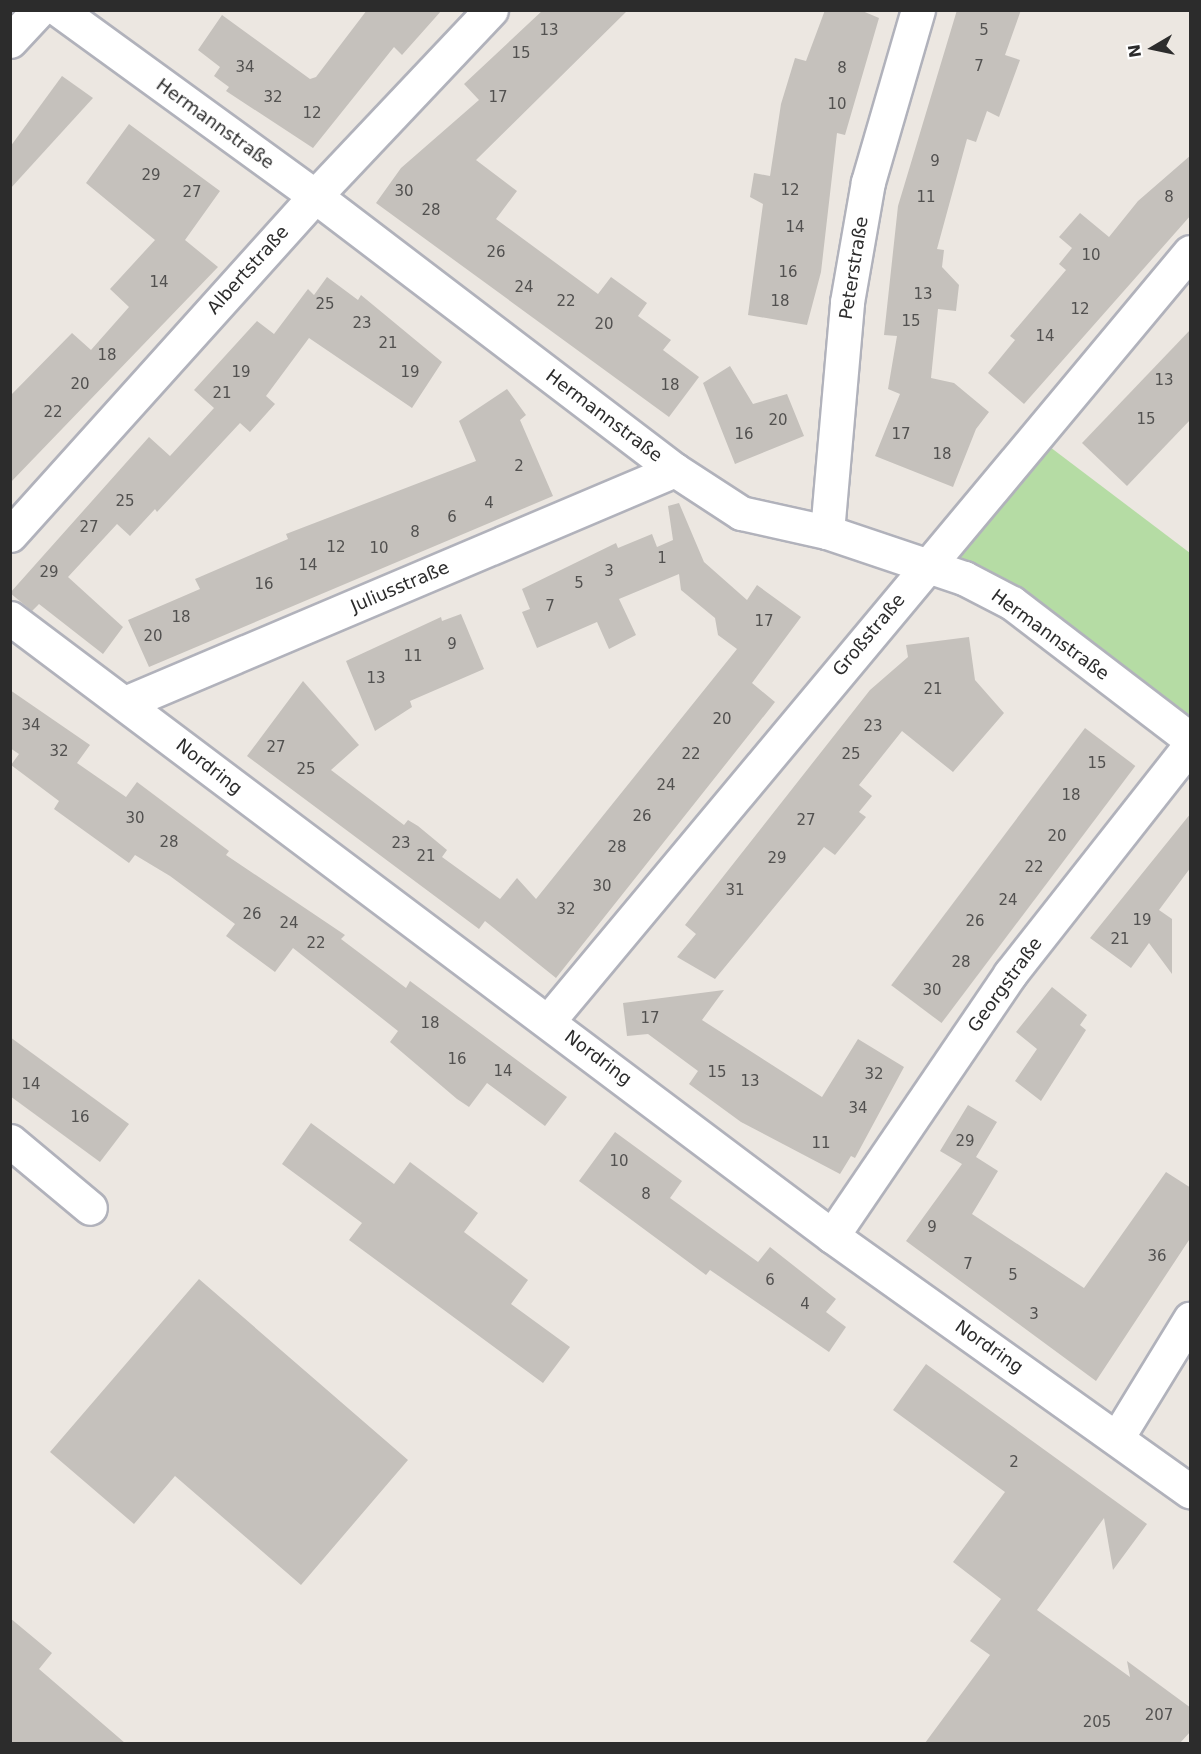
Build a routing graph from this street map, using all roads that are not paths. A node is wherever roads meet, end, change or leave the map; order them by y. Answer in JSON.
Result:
{"nodes":[{"id":1,"x":39,"y":10,"type":"edge"},
{"id":2,"x":59,"y":10,"type":"edge"},
{"id":3,"x":491,"y":10,"type":"edge"},
{"id":4,"x":918,"y":10,"type":"edge"},
{"id":5,"x":10,"y":41,"type":"edge"},
{"id":6,"x":315,"y":196,"type":"junction"},
{"id":7,"x":1191,"y":252,"type":"edge"},
{"id":8,"x":675,"y":470,"type":"junction"},
{"id":9,"x":827,"y":532,"type":"junction"},
{"id":10,"x":10,"y":535,"type":"edge"},
{"id":11,"x":928,"y":563,"type":"junction"},
{"id":12,"x":10,"y":618,"type":"edge"},
{"id":13,"x":125,"y":703,"type":"junction"},
{"id":14,"x":1191,"y":739,"type":"edge"},
{"id":15,"x":1191,"y":745,"type":"edge"},
{"id":16,"x":549,"y":1020,"type":"junction"},
{"id":17,"x":10,"y":1141,"type":"edge"},
{"id":18,"x":90,"y":1208,"type":"dead end"},
{"id":19,"x":832,"y":1236,"type":"junction"},
{"id":20,"x":1191,"y":1319,"type":"edge"},
{"id":21,"x":1118,"y":1438,"type":"junction"},
{"id":22,"x":1191,"y":1491,"type":"edge"}],
"edges":[{"from":1,"to":5,"type":"street"},
{"from":2,"to":6,"type":"street","name":"Hermannstraße"},
{"from":3,"to":6,"type":"street","name":"Albertstraße"},
{"from":4,"to":9,"type":"street","name":"Peterstraße"},
{"from":6,"to":8,"type":"street","name":"Hermannstraße"},
{"from":6,"to":10,"type":"street","name":"Albertstraße"},
{"from":7,"to":11,"type":"street","name":"Großstraße"},
{"from":8,"to":9,"type":"street","name":"Hermannstraße"},
{"from":8,"to":13,"type":"street","name":"Juliusstraße"},
{"from":9,"to":11,"type":"street","name":"Hermannstraße"},
{"from":11,"to":14,"type":"street","name":"Hermannstraße"},
{"from":11,"to":16,"type":"street","name":"Großstraße"},
{"from":12,"to":13,"type":"street","name":"Nordring"},
{"from":13,"to":16,"type":"street","name":"Nordring"},
{"from":15,"to":19,"type":"street","name":"Georgstraße"},
{"from":16,"to":19,"type":"street","name":"Nordring"},
{"from":17,"to":18,"type":"street"},
{"from":19,"to":21,"type":"street","name":"Nordring"},
{"from":20,"to":21,"type":"street"},
{"from":21,"to":22,"type":"street","name":"Nordring"}]}
